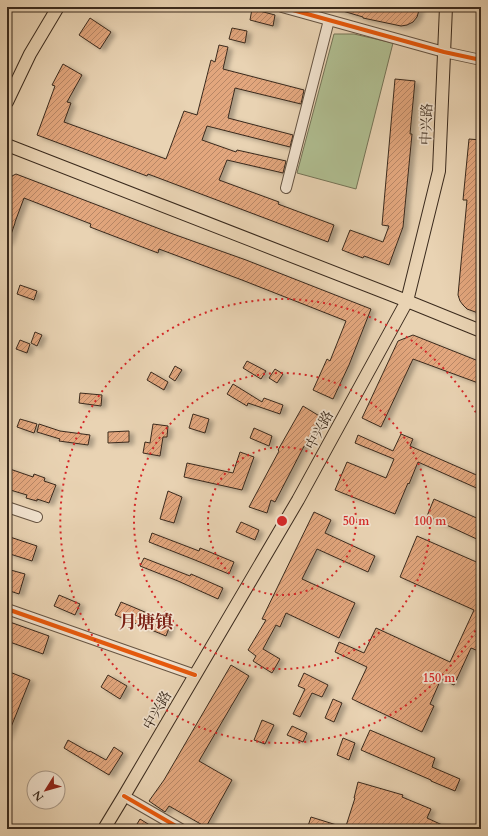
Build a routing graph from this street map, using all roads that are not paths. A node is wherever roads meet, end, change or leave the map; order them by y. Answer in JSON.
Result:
{"nodes":[{"id":1,"x":58,"y":7,"type":"edge"},
{"id":2,"x":282,"y":7,"type":"edge"},
{"id":3,"x":446,"y":7,"type":"edge"},
{"id":4,"x":329,"y":20,"type":"junction"},
{"id":5,"x":444,"y":52,"type":"junction"},
{"id":6,"x":481,"y":60,"type":"edge"},
{"id":7,"x":7,"y":102,"type":"edge"},
{"id":8,"x":7,"y":146,"type":"edge"},
{"id":9,"x":286,"y":188,"type":"dead end"},
{"id":10,"x":407,"y":301,"type":"junction"},
{"id":11,"x":481,"y":331,"type":"edge"},
{"id":12,"x":7,"y":507,"type":"edge"},
{"id":13,"x":37,"y":517,"type":"dead end"},
{"id":14,"x":7,"y":609,"type":"edge"},
{"id":15,"x":195,"y":675,"type":"junction"},
{"id":16,"x":124,"y":796,"type":"junction"},
{"id":17,"x":104,"y":829,"type":"edge"},
{"id":18,"x":181,"y":829,"type":"edge"}],
"edges":[{"from":1,"to":7,"type":"main road"},
{"from":2,"to":4,"type":"street"},
{"from":3,"to":5,"type":"main road","name":"中兴路"},
{"from":4,"to":5,"type":"street"},
{"from":4,"to":9,"type":"street"},
{"from":5,"to":6,"type":"street"},
{"from":5,"to":10,"type":"main road","name":"中兴路"},
{"from":8,"to":10,"type":"main road"},
{"from":10,"to":11,"type":"main road"},
{"from":10,"to":15,"type":"main road","name":"中兴路"},
{"from":12,"to":13,"type":"street"},
{"from":14,"to":15,"type":"street"},
{"from":15,"to":16,"type":"main road","name":"中兴路"},
{"from":16,"to":17,"type":"main road","name":"中兴路"},
{"from":16,"to":18,"type":"street"}]}
